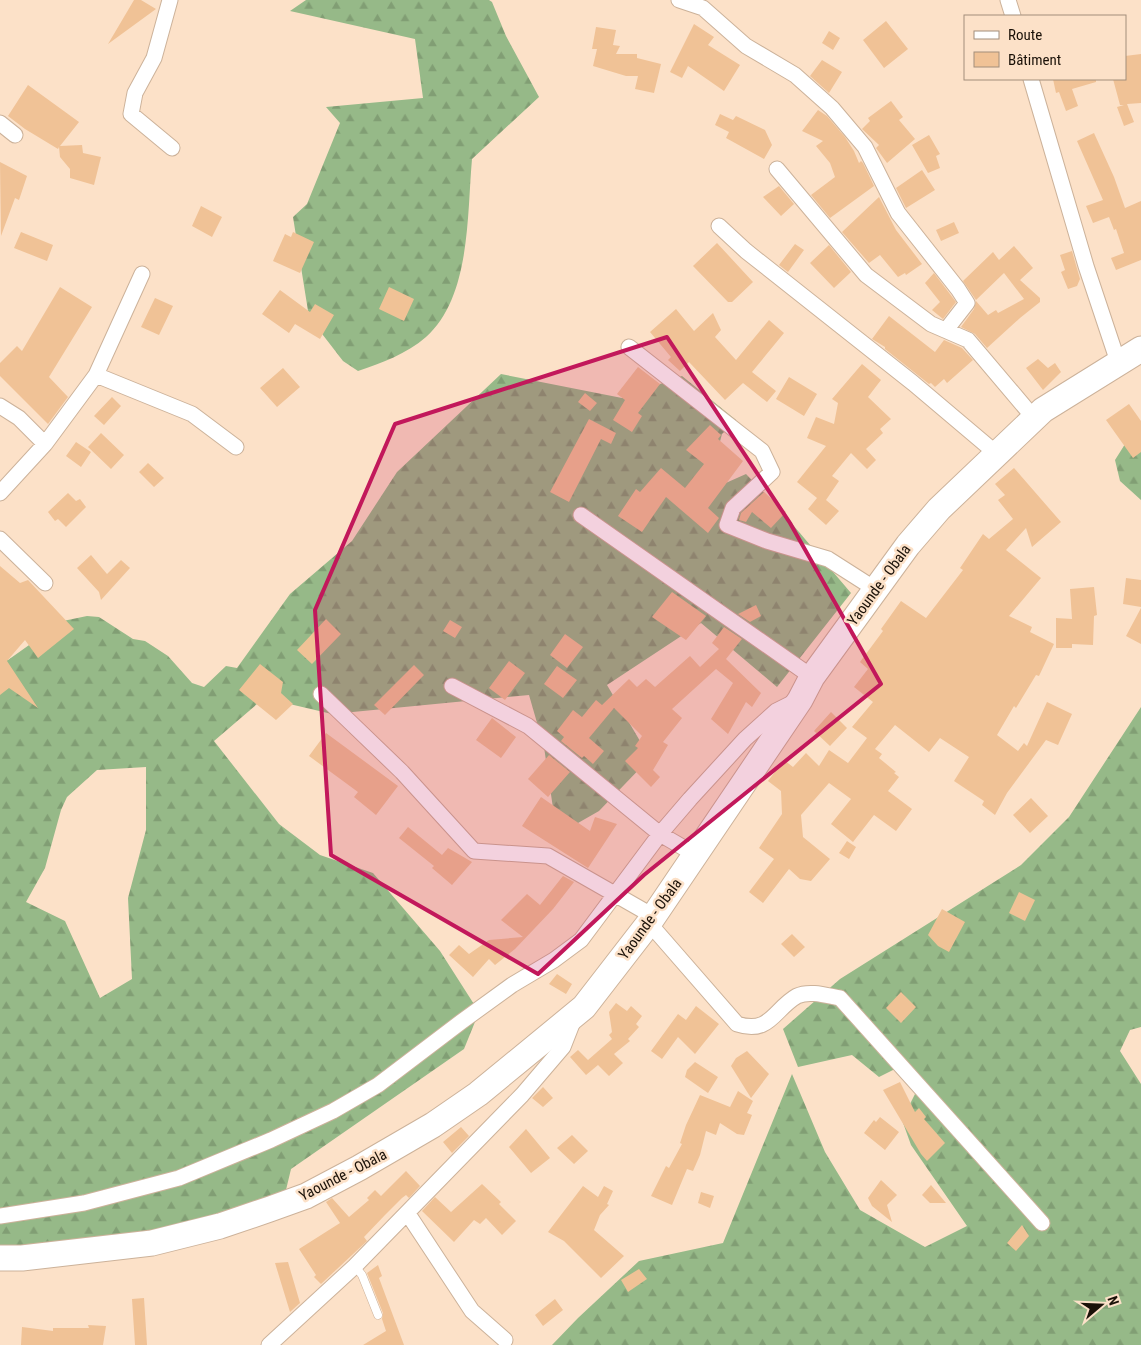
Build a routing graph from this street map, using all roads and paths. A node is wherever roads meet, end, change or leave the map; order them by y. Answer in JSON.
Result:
{"nodes":[{"id":1,"x":170,"y":0,"type":"edge"},
{"id":2,"x":680,"y":0,"type":"edge"},
{"id":3,"x":1008,"y":0,"type":"edge"},
{"id":4,"x":1013,"y":15,"type":"edge"},
{"id":5,"x":1031,"y":80,"type":"edge"},
{"id":6,"x":0,"y":123,"type":"edge"},
{"id":7,"x":15,"y":135,"type":"dead end"},
{"id":8,"x":172,"y":148,"type":"dead end"},
{"id":9,"x":777,"y":169,"type":"dead end"},
{"id":10,"x":719,"y":226,"type":"dead end"},
{"id":11,"x":142,"y":274,"type":"dead end"},
{"id":12,"x":946,"y":330,"type":"junction"},
{"id":13,"x":629,"y":347,"type":"dead end"},
{"id":14,"x":1141,"y":349,"type":"edge"},
{"id":15,"x":1118,"y":362,"type":"junction"},
{"id":16,"x":96,"y":375,"type":"junction"},
{"id":17,"x":0,"y":406,"type":"edge"},
{"id":18,"x":1034,"y":418,"type":"junction"},
{"id":19,"x":45,"y":444,"type":"junction"},
{"id":20,"x":236,"y":447,"type":"dead end"},
{"id":21,"x":997,"y":454,"type":"junction"},
{"id":22,"x":0,"y":493,"type":"edge"},
{"id":23,"x":581,"y":515,"type":"dead end"},
{"id":24,"x":0,"y":539,"type":"edge"},
{"id":25,"x":45,"y":583,"type":"dead end"},
{"id":26,"x":875,"y":589,"type":"junction"},
{"id":27,"x":812,"y":677,"type":"junction"},
{"id":28,"x":452,"y":686,"type":"dead end"},
{"id":29,"x":321,"y":694,"type":"dead end"},
{"id":30,"x":800,"y":700,"type":"junction"},
{"id":31,"x":660,"y":834,"type":"junction"},
{"id":32,"x":696,"y":855,"type":"junction"},
{"id":33,"x":616,"y":895,"type":"junction"},
{"id":34,"x":651,"y":919,"type":"junction"},
{"id":35,"x":574,"y":1017,"type":"junction"},
{"id":36,"x":408,"y":1214,"type":"junction"},
{"id":37,"x":0,"y":1216,"type":"edge"},
{"id":38,"x":1042,"y":1223,"type":"dead end"},
{"id":39,"x":0,"y":1258,"type":"edge"},
{"id":40,"x":355,"y":1266,"type":"junction"},
{"id":41,"x":378,"y":1316,"type":"dead end"},
{"id":42,"x":504,"y":1340,"type":"dead end"},
{"id":43,"x":269,"y":1345,"type":"edge"}],
"edges":[{"from":1,"to":8,"type":"street"},
{"from":2,"to":12,"type":"street"},
{"from":3,"to":4,"type":"street"},
{"from":5,"to":15,"type":"street"},
{"from":6,"to":7,"type":"street"},
{"from":9,"to":12,"type":"street"},
{"from":10,"to":21,"type":"street"},
{"from":11,"to":16,"type":"street"},
{"from":12,"to":18,"type":"street"},
{"from":13,"to":26,"type":"street"},
{"from":14,"to":15,"type":"highway","name":"Yaounde - Obala"},
{"from":15,"to":18,"type":"highway","name":"Yaounde - Obala"},
{"from":16,"to":19,"type":"street"},
{"from":16,"to":20,"type":"street"},
{"from":17,"to":19,"type":"street"},
{"from":18,"to":21,"type":"highway","name":"Yaounde - Obala"},
{"from":19,"to":22,"type":"street"},
{"from":21,"to":26,"type":"highway","name":"Yaounde - Obala"},
{"from":23,"to":27,"type":"street"},
{"from":24,"to":25,"type":"street"},
{"from":26,"to":27,"type":"highway","name":"Yaounde - Obala"},
{"from":27,"to":30,"type":"highway","name":"Yaounde - Obala"},
{"from":28,"to":31,"type":"street"},
{"from":29,"to":33,"type":"street"},
{"from":30,"to":31,"type":"street"},
{"from":30,"to":32,"type":"highway","name":"Yaounde - Obala"},
{"from":31,"to":32,"type":"street"},
{"from":31,"to":33,"type":"street"},
{"from":32,"to":34,"type":"highway","name":"Yaounde - Obala"},
{"from":33,"to":34,"type":"street"},
{"from":33,"to":37,"type":"street"},
{"from":34,"to":35,"type":"highway","name":"Yaounde - Obala"},
{"from":34,"to":38,"type":"street"},
{"from":35,"to":36,"type":"street"},
{"from":35,"to":39,"type":"highway","name":"Yaounde - Obala"},
{"from":36,"to":40,"type":"street"},
{"from":36,"to":42,"type":"street"},
{"from":40,"to":41,"type":"lane"},
{"from":40,"to":43,"type":"street"}]}
